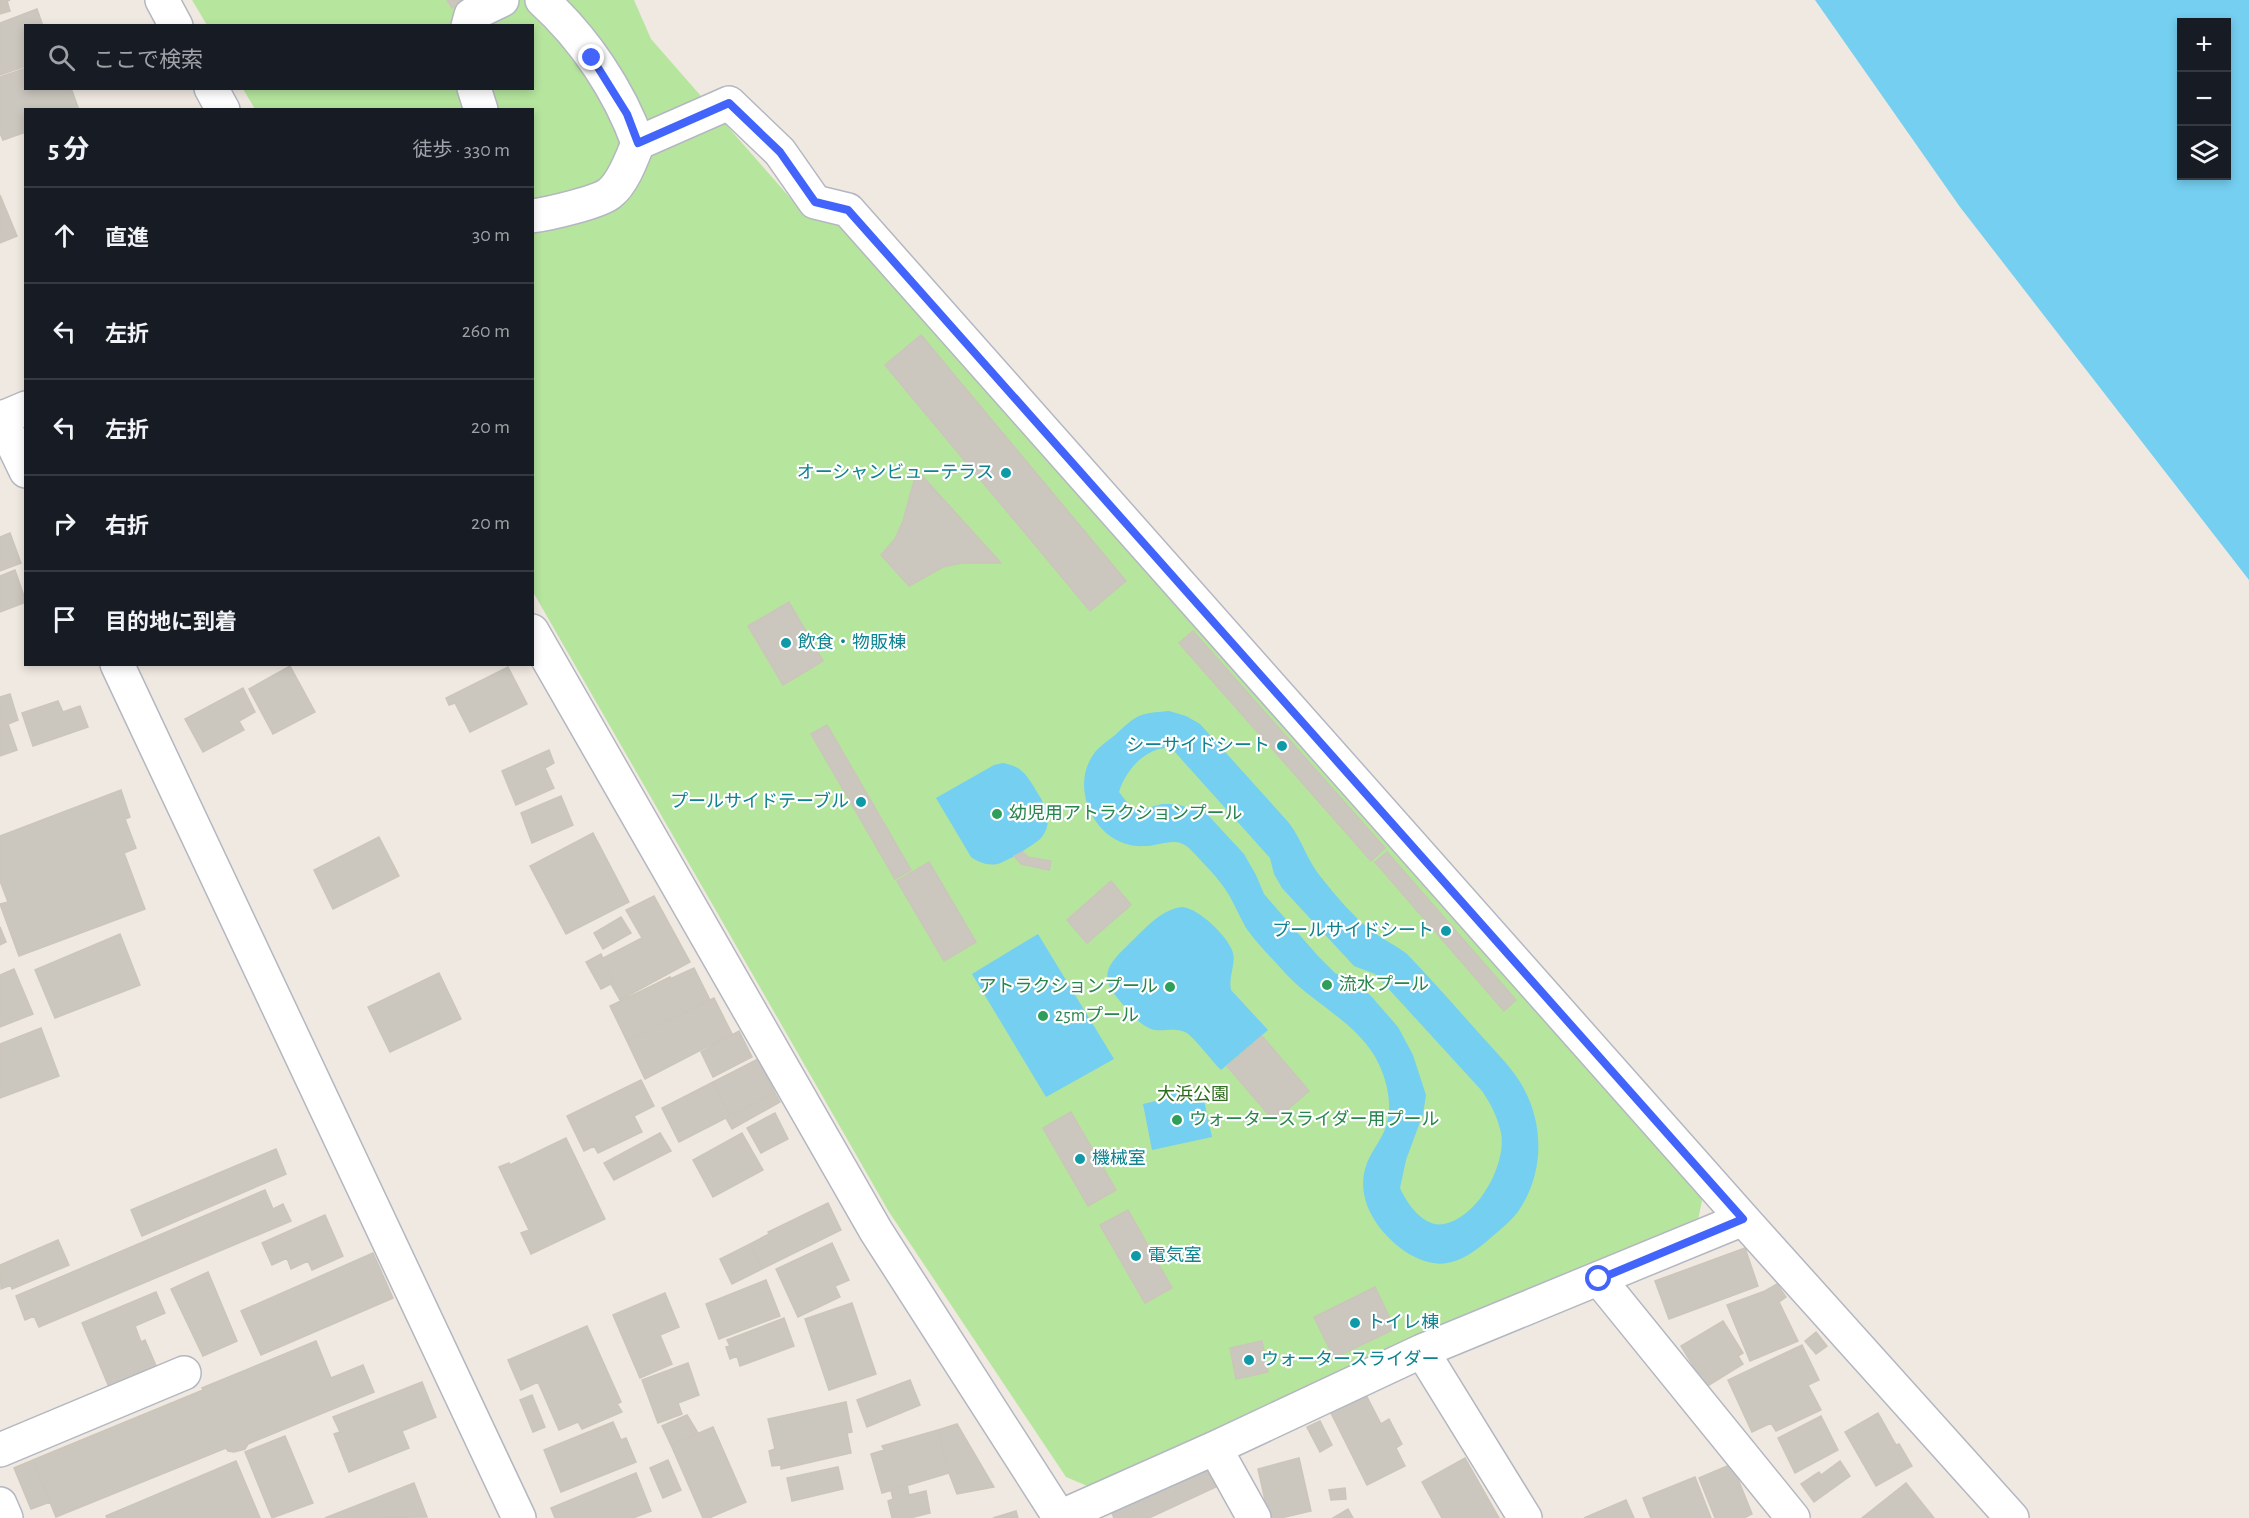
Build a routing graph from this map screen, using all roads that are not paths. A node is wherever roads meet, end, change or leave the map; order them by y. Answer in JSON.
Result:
{"nodes":[{"id":1,"x":162,"y":0,"type":"edge"},
{"id":2,"x":502,"y":0,"type":"edge"},
{"id":3,"x":542,"y":0,"type":"edge"},
{"id":4,"x":175,"y":24,"type":"edge"},
{"id":5,"x":469,"y":24,"type":"edge"},
{"id":6,"x":212,"y":90,"type":"edge"},
{"id":7,"x":475,"y":90,"type":"edge"},
{"id":8,"x":222,"y":108,"type":"edge"},
{"id":9,"x":480,"y":108,"type":"edge"},
{"id":10,"x":638,"y":143,"type":"junction"},
{"id":11,"x":534,"y":216,"type":"edge"},
{"id":12,"x":24,"y":409,"type":"edge"},
{"id":13,"x":0,"y":418,"type":"edge"},
{"id":14,"x":24,"y":467,"type":"edge"},
{"id":15,"x":534,"y":635,"type":"edge"},
{"id":16,"x":118,"y":666,"type":"edge"},
{"id":17,"x":1743,"y":1219,"type":"junction"},
{"id":18,"x":1599,"y":1279,"type":"junction"},
{"id":19,"x":1422,"y":1351,"type":"junction"},
{"id":20,"x":184,"y":1373,"type":"dead end"},
{"id":21,"x":1215,"y":1448,"type":"junction"},
{"id":22,"x":0,"y":1450,"type":"edge"},
{"id":23,"x":0,"y":1503,"type":"edge"},
{"id":24,"x":1060,"y":1517,"type":"edge"},
{"id":25,"x":6,"y":1518,"type":"edge"},
{"id":26,"x":519,"y":1518,"type":"edge"},
{"id":27,"x":1254,"y":1518,"type":"edge"},
{"id":28,"x":1525,"y":1518,"type":"edge"},
{"id":29,"x":1793,"y":1518,"type":"edge"},
{"id":30,"x":2012,"y":1518,"type":"edge"}],
"edges":[{"from":1,"to":4,"type":"street"},
{"from":2,"to":5,"type":"street"},
{"from":3,"to":10,"type":"street"},
{"from":6,"to":8,"type":"street"},
{"from":7,"to":9,"type":"street"},
{"from":10,"to":11,"type":"street"},
{"from":10,"to":17,"type":"street"},
{"from":12,"to":13,"type":"street"},
{"from":13,"to":14,"type":"street"},
{"from":15,"to":24,"type":"street"},
{"from":16,"to":26,"type":"street"},
{"from":17,"to":18,"type":"street"},
{"from":17,"to":30,"type":"street"},
{"from":18,"to":19,"type":"street"},
{"from":18,"to":29,"type":"street"},
{"from":19,"to":21,"type":"street"},
{"from":19,"to":28,"type":"street"},
{"from":20,"to":22,"type":"street"},
{"from":21,"to":24,"type":"street"},
{"from":21,"to":27,"type":"street"},
{"from":23,"to":25,"type":"street"}]}
